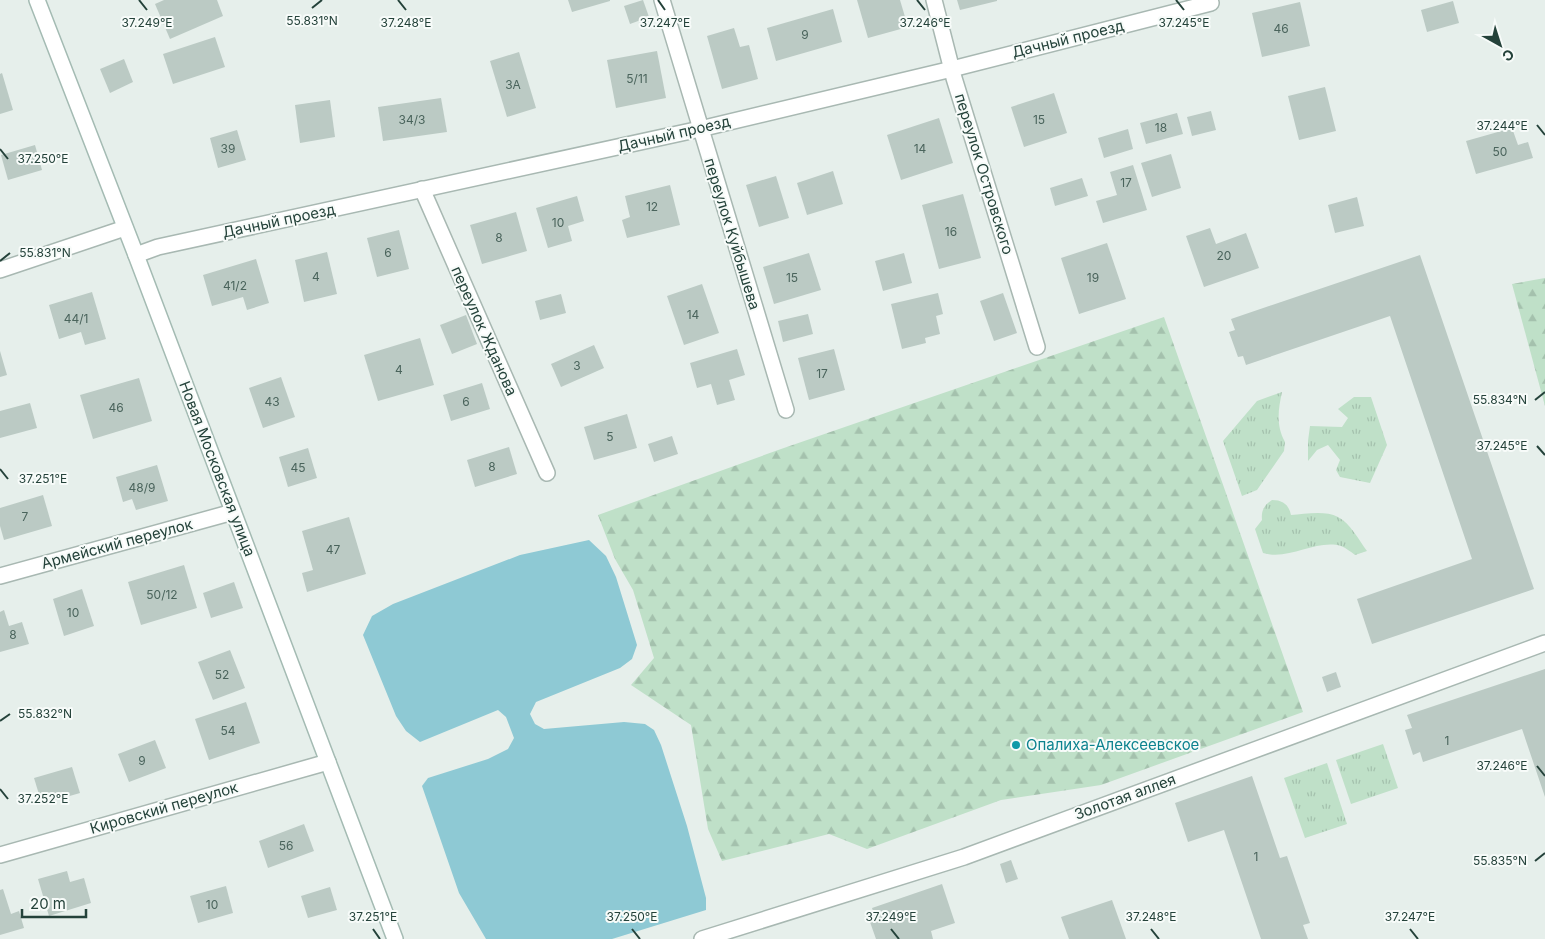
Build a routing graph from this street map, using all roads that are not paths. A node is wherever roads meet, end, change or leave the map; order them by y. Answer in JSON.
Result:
{"nodes":[{"id":1,"x":37,"y":0,"type":"edge"},
{"id":2,"x":662,"y":0,"type":"edge"},
{"id":3,"x":934,"y":0,"type":"edge"},
{"id":4,"x":1210,"y":2,"type":"edge"},
{"id":5,"x":952,"y":69,"type":"junction"},
{"id":6,"x":700,"y":129,"type":"junction"},
{"id":7,"x":422,"y":190,"type":"junction"},
{"id":8,"x":125,"y":228,"type":"junction"},
{"id":9,"x":136,"y":254,"type":"junction"},
{"id":10,"x":0,"y":270,"type":"edge"},
{"id":11,"x":1037,"y":347,"type":"dead end"},
{"id":12,"x":786,"y":410,"type":"dead end"},
{"id":13,"x":547,"y":473,"type":"dead end"},
{"id":14,"x":233,"y":512,"type":"junction"},
{"id":15,"x":0,"y":576,"type":"edge"},
{"id":16,"x":1545,"y":643,"type":"edge"},
{"id":17,"x":328,"y":762,"type":"junction"},
{"id":18,"x":0,"y":855,"type":"edge"},
{"id":19,"x":395,"y":939,"type":"edge"},
{"id":20,"x":702,"y":939,"type":"edge"}],
"edges":[{"from":1,"to":8,"type":"street","name":"Новая Московская улица"},
{"from":2,"to":6,"type":"street","name":"переулок Куйбышева"},
{"from":3,"to":5,"type":"street","name":"переулок Островского"},
{"from":4,"to":5,"type":"street","name":"Дачный проезд"},
{"from":5,"to":6,"type":"street","name":"Дачный проезд"},
{"from":5,"to":11,"type":"street","name":"переулок Островского"},
{"from":6,"to":7,"type":"street","name":"Дачный проезд"},
{"from":6,"to":12,"type":"street","name":"переулок Куйбышева"},
{"from":7,"to":9,"type":"street","name":"Дачный проезд"},
{"from":7,"to":13,"type":"street","name":"переулок Жданова"},
{"from":8,"to":9,"type":"street","name":"Новая Московская улица"},
{"from":8,"to":10,"type":"street"},
{"from":9,"to":14,"type":"street","name":"Новая Московская улица"},
{"from":14,"to":15,"type":"street","name":"Армейский переулок"},
{"from":14,"to":17,"type":"street","name":"Новая Московская улица"},
{"from":16,"to":20,"type":"street","name":"Золотая аллея"},
{"from":17,"to":18,"type":"street","name":"Кировский переулок"},
{"from":17,"to":19,"type":"street","name":"Новая Московская улица"}]}
